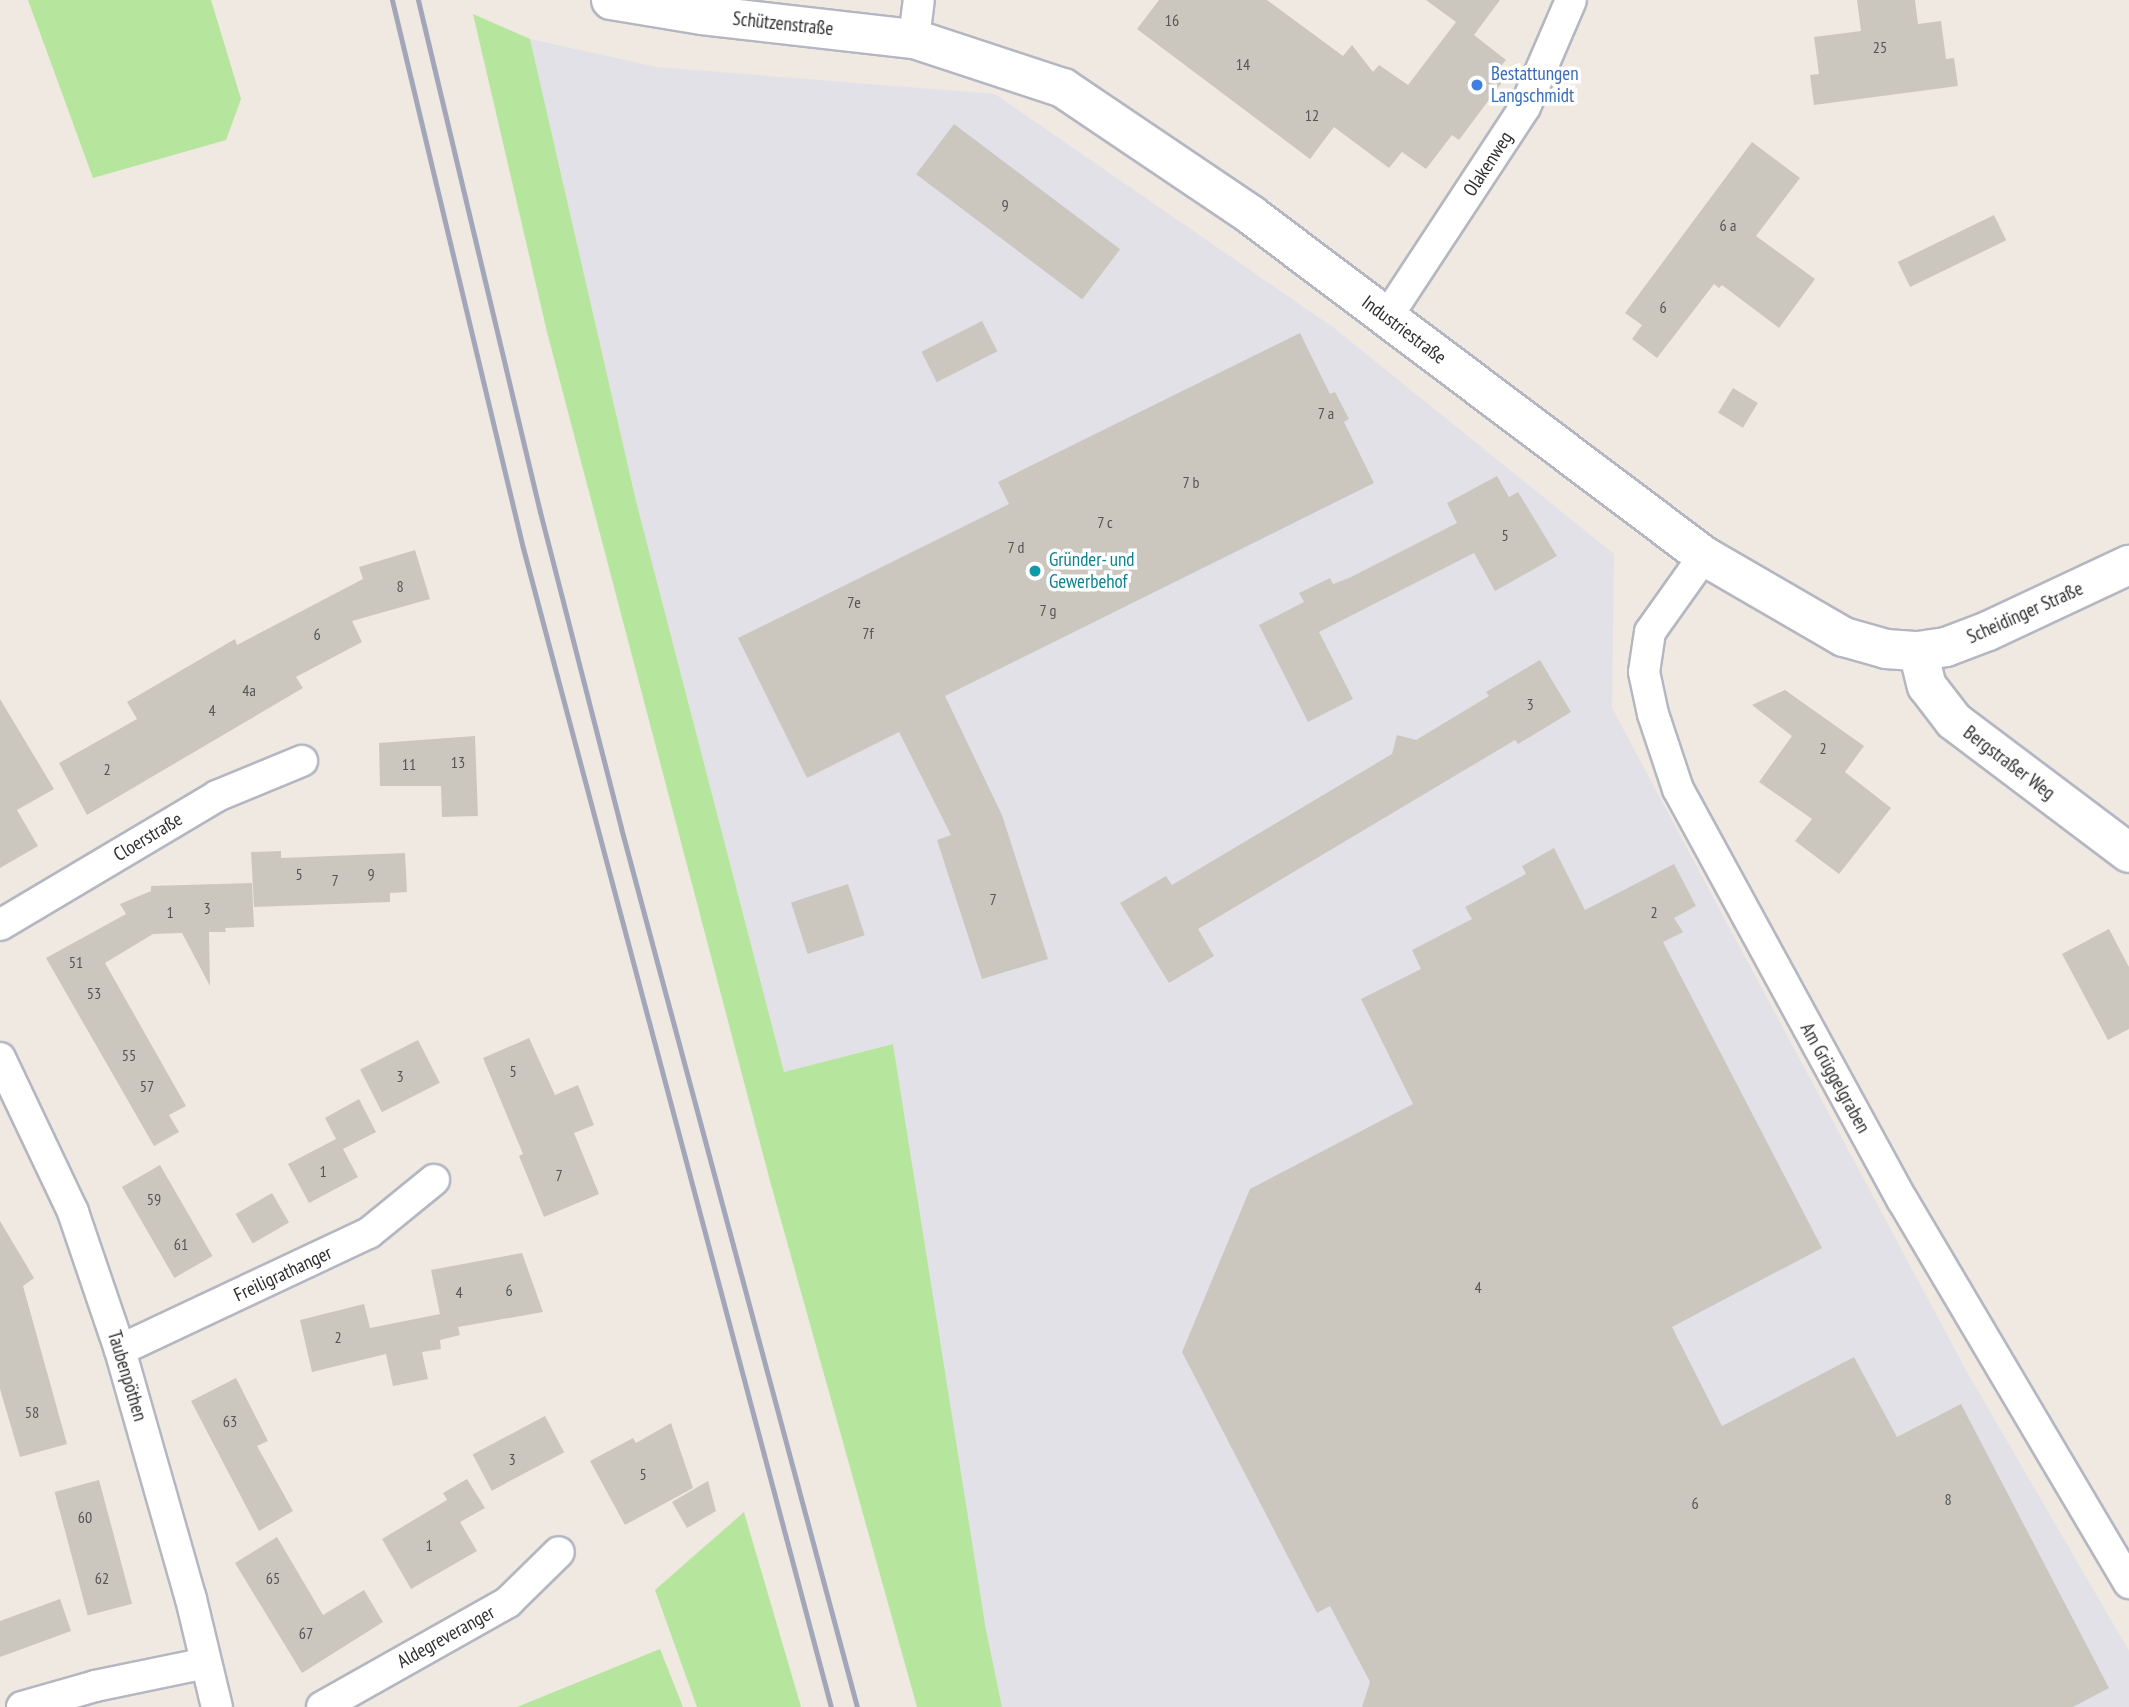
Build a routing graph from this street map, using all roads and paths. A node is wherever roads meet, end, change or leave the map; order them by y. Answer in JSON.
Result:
{"nodes":[{"id":1,"x":611,"y":0,"type":"edge"},
{"id":2,"x":919,"y":0,"type":"edge"},
{"id":3,"x":1571,"y":0,"type":"edge"},
{"id":4,"x":914,"y":39,"type":"junction"},
{"id":5,"x":1387,"y":317,"type":"junction"},
{"id":6,"x":1704,"y":556,"type":"junction"},
{"id":7,"x":2129,"y":565,"type":"edge"},
{"id":8,"x":1918,"y":651,"type":"junction"},
{"id":9,"x":302,"y":761,"type":"dead end"},
{"id":10,"x":2129,"y":853,"type":"edge"},
{"id":11,"x":0,"y":925,"type":"edge"},
{"id":12,"x":4,"y":1073,"type":"edge"},
{"id":13,"x":434,"y":1180,"type":"dead end"},
{"id":14,"x":120,"y":1350,"type":"junction"},
{"id":15,"x":559,"y":1552,"type":"dead end"},
{"id":16,"x":2129,"y":1583,"type":"edge"},
{"id":17,"x":206,"y":1663,"type":"junction"},
{"id":18,"x":23,"y":1707,"type":"edge"},
{"id":19,"x":217,"y":1707,"type":"edge"},
{"id":20,"x":322,"y":1707,"type":"edge"}],
"edges":[{"from":1,"to":4,"type":"main road","name":"Schützenstraße"},
{"from":2,"to":4,"type":"street"},
{"from":3,"to":5,"type":"street","name":"Olakenweg"},
{"from":4,"to":5,"type":"main road","name":"Industriestraße"},
{"from":5,"to":6,"type":"main road","name":"Industriestraße"},
{"from":6,"to":8,"type":"main road","name":"Industriestraße"},
{"from":6,"to":16,"type":"street","name":"Am Grüggelgraben"},
{"from":7,"to":8,"type":"main road","name":"Scheidinger Straße"},
{"from":8,"to":10,"type":"main road","name":"Bergstraßer Weg"},
{"from":9,"to":11,"type":"street","name":"Cloerstraße"},
{"from":12,"to":14,"type":"street","name":"Taubenpöthen"},
{"from":13,"to":14,"type":"street","name":"Freiligrathanger"},
{"from":14,"to":17,"type":"street","name":"Taubenpöthen"},
{"from":15,"to":20,"type":"street","name":"Aldegreveranger"},
{"from":17,"to":18,"type":"street"},
{"from":17,"to":19,"type":"street","name":"Taubenpöthen"}]}
